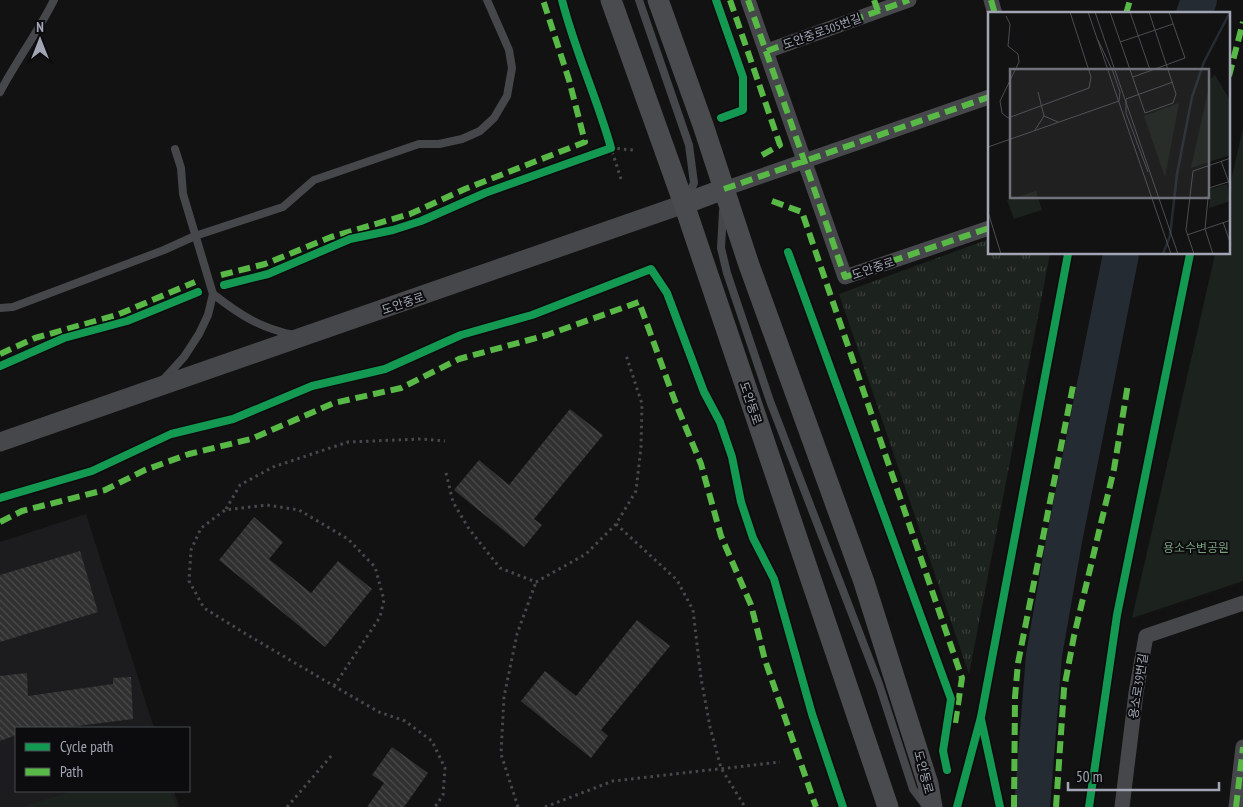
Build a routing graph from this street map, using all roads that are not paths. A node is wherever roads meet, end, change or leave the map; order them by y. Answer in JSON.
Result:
{"nodes":[{"id":1,"x":54,"y":0,"type":"edge"},
{"id":2,"x":487,"y":0,"type":"edge"},
{"id":3,"x":611,"y":0,"type":"edge"},
{"id":4,"x":639,"y":0,"type":"edge"},
{"id":5,"x":658,"y":0,"type":"edge"},
{"id":6,"x":748,"y":0,"type":"edge"},
{"id":7,"x":909,"y":0,"type":"edge"},
{"id":8,"x":990,"y":0,"type":"edge"},
{"id":9,"x":876,"y":6,"type":"edge"},
{"id":10,"x":994,"y":12,"type":"edge"},
{"id":11,"x":766,"y":51,"type":"junction"},
{"id":12,"x":0,"y":92,"type":"edge"},
{"id":13,"x":988,"y":97,"type":"edge"},
{"id":14,"x":175,"y":149,"type":"dead end"},
{"id":15,"x":805,"y":162,"type":"junction"},
{"id":16,"x":724,"y":189,"type":"junction"},
{"id":17,"x":684,"y":204,"type":"junction"},
{"id":18,"x":988,"y":228,"type":"edge"},
{"id":19,"x":195,"y":236,"type":"junction"},
{"id":20,"x":213,"y":294,"type":"junction"},
{"id":21,"x":0,"y":308,"type":"edge"},
{"id":22,"x":304,"y":337,"type":"junction"},
{"id":23,"x":155,"y":388,"type":"junction"},
{"id":24,"x":0,"y":442,"type":"edge"},
{"id":25,"x":1243,"y":603,"type":"edge"},
{"id":26,"x":1243,"y":747,"type":"edge"},
{"id":27,"x":888,"y":807,"type":"edge"},
{"id":28,"x":926,"y":807,"type":"edge"},
{"id":29,"x":932,"y":807,"type":"edge"},
{"id":30,"x":1122,"y":807,"type":"edge"},
{"id":31,"x":1236,"y":807,"type":"edge"}],
"edges":[{"from":1,"to":12,"type":"lane"},
{"from":2,"to":19,"type":"lane"},
{"from":3,"to":17,"type":"main road","name":"도안동로"},
{"from":4,"to":17,"type":"lane"},
{"from":5,"to":16,"type":"main road","name":"도안동로"},
{"from":6,"to":11,"type":"street","name":"도안중로305번길"},
{"from":7,"to":9,"type":"street","name":"도안중로305번길"},
{"from":8,"to":10,"type":"street"},
{"from":9,"to":11,"type":"street","name":"도안중로305번길"},
{"from":11,"to":15,"type":"street","name":"도안중로305번길"},
{"from":13,"to":15,"type":"street","name":"도안중로"},
{"from":14,"to":19,"type":"lane"},
{"from":15,"to":16,"type":"street","name":"도안중로"},
{"from":15,"to":18,"type":"street","name":"도안중로"},
{"from":16,"to":17,"type":"main road","name":"도안중로"},
{"from":16,"to":28,"type":"lane"},
{"from":16,"to":29,"type":"main road","name":"도안동로"},
{"from":17,"to":22,"type":"street","name":"도안중로"},
{"from":17,"to":27,"type":"main road","name":"도안동로"},
{"from":19,"to":20,"type":"lane"},
{"from":19,"to":21,"type":"lane"},
{"from":20,"to":22,"type":"lane"},
{"from":20,"to":23,"type":"lane"},
{"from":22,"to":23,"type":"street","name":"도안중로"},
{"from":23,"to":24,"type":"street","name":"도안중로"},
{"from":25,"to":30,"type":"street","name":"용소로39번길"},
{"from":26,"to":31,"type":"street"}]}
